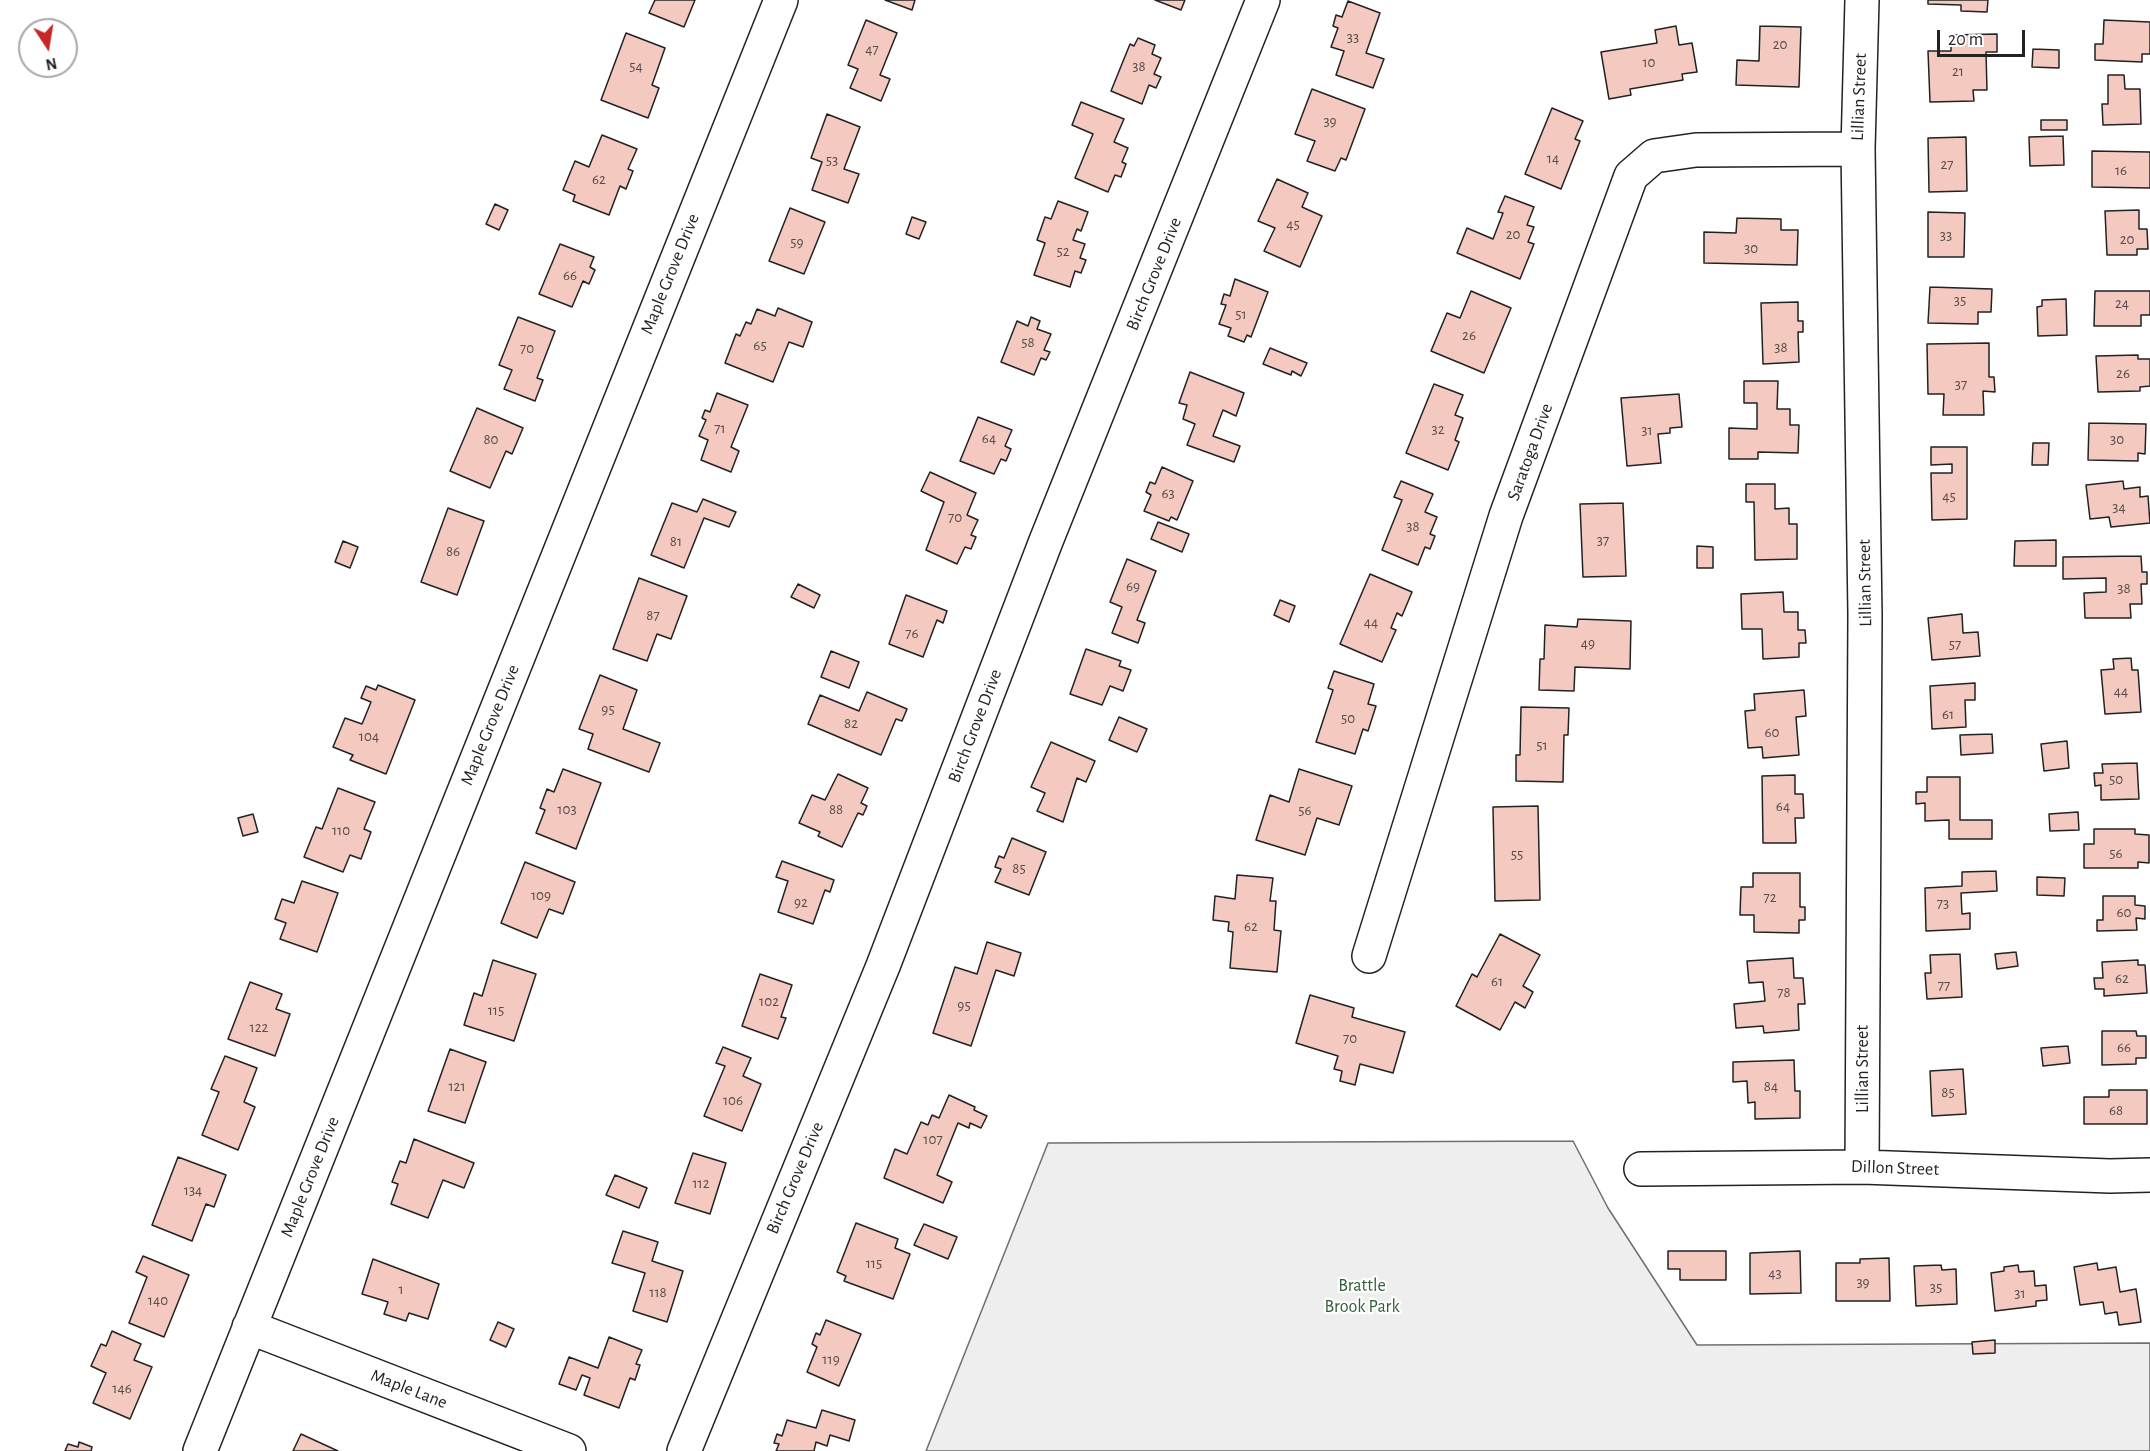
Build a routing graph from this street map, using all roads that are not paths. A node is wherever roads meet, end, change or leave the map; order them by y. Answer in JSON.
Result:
{"nodes":[{"id":1,"x":781,"y":0,"type":"edge"},
{"id":2,"x":1263,"y":0,"type":"edge"},
{"id":3,"x":1863,"y":0,"type":"edge"},
{"id":4,"x":1858,"y":149,"type":"junction"},
{"id":5,"x":1369,"y":956,"type":"dead end"},
{"id":6,"x":1862,"y":1167,"type":"junction"},
{"id":7,"x":1641,"y":1169,"type":"dead end"},
{"id":8,"x":2150,"y":1174,"type":"edge"},
{"id":9,"x":249,"y":1327,"type":"junction"},
{"id":10,"x":200,"y":1451,"type":"edge"},
{"id":11,"x":569,"y":1451,"type":"edge"},
{"id":12,"x":684,"y":1451,"type":"edge"}],
"edges":[{"from":1,"to":9,"type":"street","name":"Maple Grove Drive"},
{"from":2,"to":12,"type":"street","name":"Birch Grove Drive"},
{"from":3,"to":4,"type":"street","name":"Lillian Street"},
{"from":4,"to":5,"type":"street","name":"Saratoga Drive"},
{"from":4,"to":6,"type":"street","name":"Lillian Street"},
{"from":6,"to":7,"type":"street","name":"Dillon Street"},
{"from":6,"to":8,"type":"street","name":"Dillon Street"},
{"from":9,"to":10,"type":"street","name":"Maple Grove Drive"},
{"from":9,"to":11,"type":"street","name":"Maple Lane"}]}
